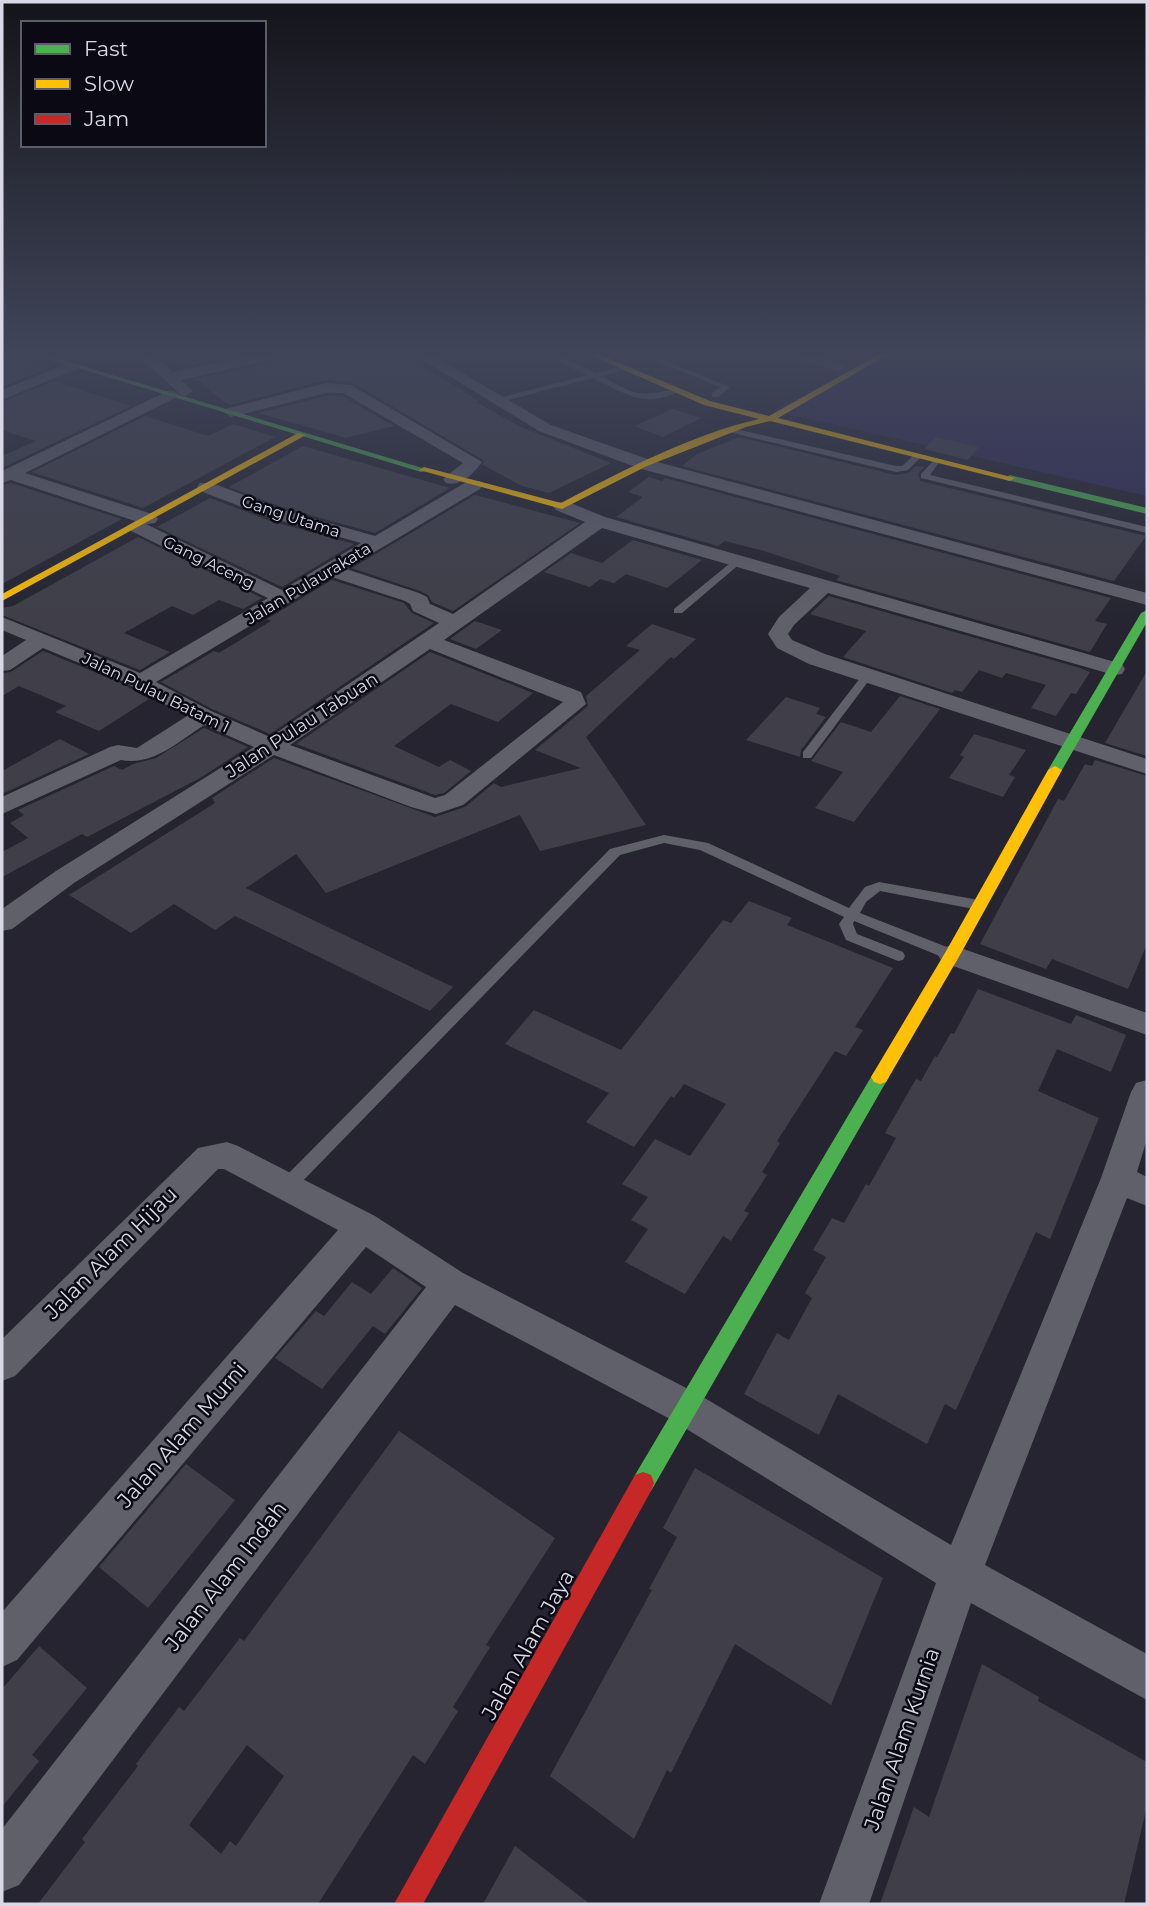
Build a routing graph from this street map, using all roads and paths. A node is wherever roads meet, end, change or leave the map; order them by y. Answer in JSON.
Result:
{"nodes":[{"id":1,"x":73,"y":444,"type":"edge"},
{"id":2,"x":285,"y":444,"type":"edge"},
{"id":3,"x":328,"y":444,"type":"edge"},
{"id":4,"x":440,"y":444,"type":"edge"},
{"id":5,"x":589,"y":444,"type":"edge"},
{"id":6,"x":693,"y":444,"type":"edge"},
{"id":7,"x":805,"y":444,"type":"edge"},
{"id":8,"x":816,"y":444,"type":"edge"},
{"id":9,"x":867,"y":444,"type":"edge"},
{"id":10,"x":883,"y":444,"type":"edge"},
{"id":11,"x":811,"y":447,"type":"junction"},
{"id":12,"x":918,"y":456,"type":"junction"},
{"id":13,"x":936,"y":461,"type":"junction"},
{"id":14,"x":644,"y":464,"type":"junction"},
{"id":15,"x":8,"y":477,"type":"edge"},
{"id":16,"x":452,"y":479,"type":"junction"},
{"id":17,"x":474,"y":485,"type":"junction"},
{"id":18,"x":1040,"y":485,"type":"junction"},
{"id":19,"x":206,"y":487,"type":"junction"},
{"id":20,"x":1147,"y":498,"type":"edge"},
{"id":21,"x":1028,"y":502,"type":"junction"},
{"id":22,"x":562,"y":506,"type":"junction"},
{"id":23,"x":1147,"y":511,"type":"edge"},
{"id":24,"x":142,"y":522,"type":"junction"},
{"id":25,"x":599,"y":522,"type":"junction"},
{"id":26,"x":1147,"y":530,"type":"edge"},
{"id":27,"x":377,"y":542,"type":"junction"},
{"id":28,"x":737,"y":562,"type":"junction"},
{"id":29,"x":331,"y":570,"type":"junction"},
{"id":30,"x":824,"y":586,"type":"junction"},
{"id":31,"x":2,"y":598,"type":"edge"},
{"id":32,"x":283,"y":598,"type":"junction"},
{"id":33,"x":1147,"y":599,"type":"edge"},
{"id":34,"x":678,"y":611,"type":"dead end"},
{"id":35,"x":1147,"y":613,"type":"edge"},
{"id":36,"x":453,"y":622,"type":"junction"},
{"id":37,"x":2,"y":624,"type":"edge"},
{"id":38,"x":43,"y":639,"type":"junction"},
{"id":39,"x":428,"y":641,"type":"junction"},
{"id":40,"x":2,"y":664,"type":"edge"},
{"id":41,"x":1114,"y":669,"type":"junction"},
{"id":42,"x":868,"y":675,"type":"junction"},
{"id":43,"x":142,"y":681,"type":"junction"},
{"id":44,"x":203,"y":716,"type":"junction"},
{"id":45,"x":1070,"y":741,"type":"junction"},
{"id":46,"x":272,"y":746,"type":"junction"},
{"id":47,"x":807,"y":754,"type":"dead end"},
{"id":48,"x":1147,"y":767,"type":"edge"},
{"id":49,"x":2,"y":806,"type":"edge"},
{"id":50,"x":980,"y":905,"type":"junction"},
{"id":51,"x":852,"y":915,"type":"junction"},
{"id":52,"x":2,"y":922,"type":"edge"},
{"id":53,"x":952,"y":955,"type":"junction"},
{"id":54,"x":898,"y":956,"type":"dead end"},
{"id":55,"x":1147,"y":1024,"type":"edge"},
{"id":56,"x":1147,"y":1092,"type":"edge"},
{"id":57,"x":1133,"y":1185,"type":"edge"},
{"id":58,"x":287,"y":1186,"type":"junction"},
{"id":59,"x":363,"y":1226,"type":"junction"},
{"id":60,"x":450,"y":1284,"type":"junction"},
{"id":61,"x":2,"y":1364,"type":"edge"},
{"id":62,"x":685,"y":1407,"type":"junction"},
{"id":63,"x":960,"y":1574,"type":"junction"},
{"id":64,"x":2,"y":1645,"type":"edge"},
{"id":65,"x":1147,"y":1678,"type":"edge"},
{"id":66,"x":2,"y":1868,"type":"edge"},
{"id":67,"x":408,"y":1904,"type":"edge"},
{"id":68,"x":844,"y":1904,"type":"edge"}],
"edges":[{"from":1,"to":15,"type":"street"},
{"from":2,"to":19,"type":"street"},
{"from":3,"to":16,"type":"street"},
{"from":4,"to":16,"type":"street"},
{"from":5,"to":14,"type":"street"},
{"from":6,"to":14,"type":"street"},
{"from":7,"to":11,"type":"lane"},
{"from":8,"to":11,"type":"lane"},
{"from":9,"to":12,"type":"street"},
{"from":10,"to":20,"type":"street"},
{"from":11,"to":12,"type":"lane"},
{"from":12,"to":13,"type":"street"},
{"from":13,"to":18,"type":"street"},
{"from":13,"to":21,"type":"lane"},
{"from":14,"to":22,"type":"street"},
{"from":14,"to":33,"type":"street"},
{"from":15,"to":24,"type":"street","name":"Gang Aceng"},
{"from":16,"to":17,"type":"street"},
{"from":17,"to":22,"type":"street"},
{"from":17,"to":27,"type":"street","name":"Jalan Pulaurakata"},
{"from":18,"to":21,"type":"lane"},
{"from":18,"to":23,"type":"street"},
{"from":19,"to":24,"type":"street"},
{"from":19,"to":27,"type":"street","name":"Gang Utama"},
{"from":21,"to":26,"type":"lane"},
{"from":22,"to":25,"type":"street"},
{"from":24,"to":31,"type":"street"},
{"from":24,"to":32,"type":"street","name":"Gang Aceng"},
{"from":25,"to":28,"type":"street"},
{"from":25,"to":36,"type":"street","name":"Jalan Pulau Tabuan"},
{"from":27,"to":29,"type":"street","name":"Jalan Pulaurakata"},
{"from":28,"to":30,"type":"street"},
{"from":28,"to":34,"type":"lane"},
{"from":29,"to":32,"type":"street","name":"Jalan Pulaurakata"},
{"from":29,"to":36,"type":"street"},
{"from":30,"to":41,"type":"street"},
{"from":30,"to":42,"type":"street"},
{"from":32,"to":43,"type":"street","name":"Jalan Pulaurakata"},
{"from":35,"to":41,"type":"street","name":"Jalan Alam Jaya"},
{"from":36,"to":39,"type":"street","name":"Jalan Pulau Tabuan"},
{"from":37,"to":38,"type":"street","name":"Jalan Pulau Batam 1"},
{"from":38,"to":40,"type":"street"},
{"from":38,"to":43,"type":"street","name":"Jalan Pulau Batam 1"},
{"from":39,"to":46,"type":"street","name":"Jalan Pulau Tabuan"},
{"from":39,"to":46,"type":"street","name":"Jalan Pulau Batam 1"},
{"from":41,"to":45,"type":"street","name":"Jalan Alam Jaya"},
{"from":42,"to":45,"type":"street"},
{"from":42,"to":47,"type":"lane"},
{"from":43,"to":44,"type":"street","name":"Jalan Pulau Batam 1"},
{"from":44,"to":46,"type":"street","name":"Jalan Pulau Batam 1"},
{"from":44,"to":49,"type":"street"},
{"from":45,"to":48,"type":"street"},
{"from":45,"to":50,"type":"street","name":"Jalan Alam Jaya"},
{"from":46,"to":52,"type":"street","name":"Jalan Pulau Tabuan"},
{"from":50,"to":51,"type":"lane"},
{"from":50,"to":53,"type":"street","name":"Jalan Alam Jaya"},
{"from":51,"to":53,"type":"lane"},
{"from":51,"to":54,"type":"lane"},
{"from":51,"to":58,"type":"lane"},
{"from":53,"to":55,"type":"street"},
{"from":53,"to":62,"type":"street","name":"Jalan Alam Jaya"},
{"from":56,"to":57,"type":"street","name":"Jalan Alam Kurnia"},
{"from":57,"to":63,"type":"street","name":"Jalan Alam Kurnia"},
{"from":58,"to":59,"type":"street"},
{"from":58,"to":61,"type":"street","name":"Jalan Alam Hijau"},
{"from":59,"to":60,"type":"street"},
{"from":59,"to":64,"type":"street","name":"Jalan Alam Murni"},
{"from":60,"to":62,"type":"street"},
{"from":60,"to":66,"type":"street","name":"Jalan Alam Indah"},
{"from":62,"to":63,"type":"street"},
{"from":62,"to":67,"type":"street","name":"Jalan Alam Jaya"},
{"from":63,"to":65,"type":"street"},
{"from":63,"to":68,"type":"street","name":"Jalan Alam Kurnia"}]}
